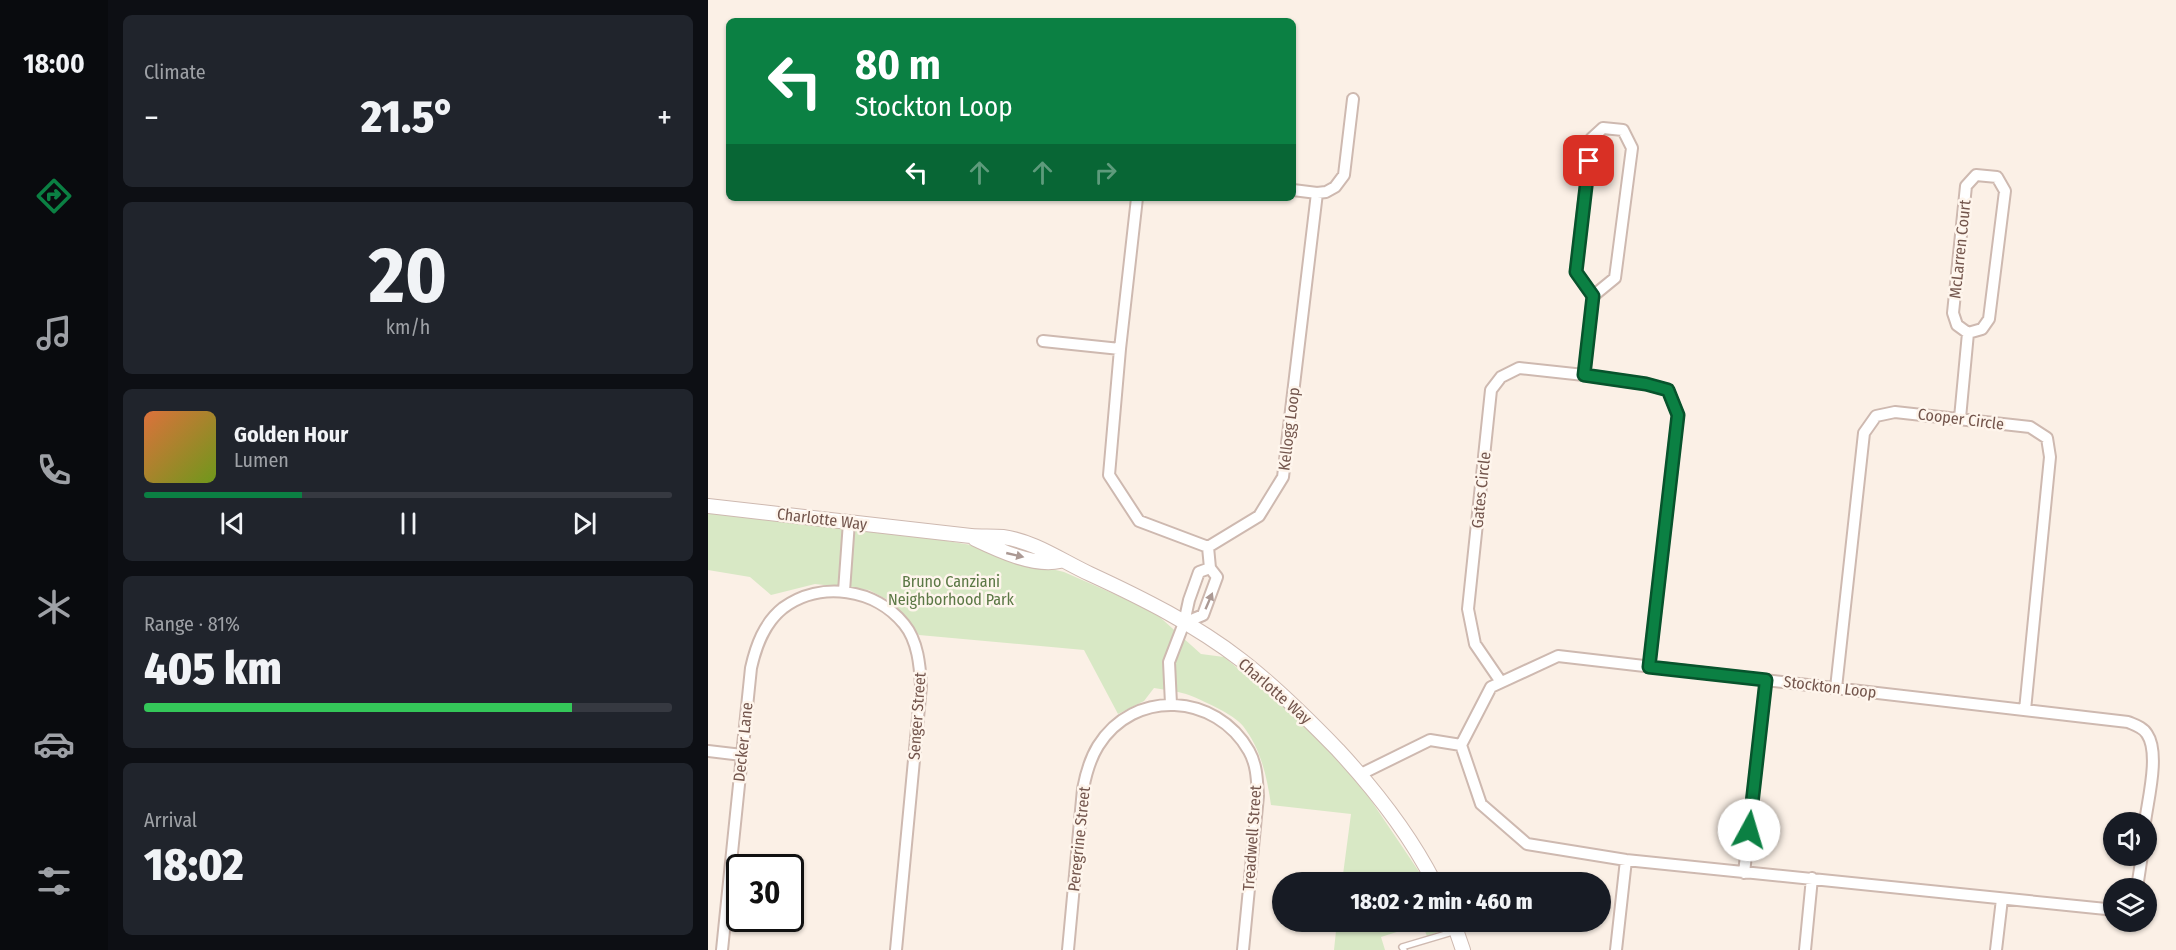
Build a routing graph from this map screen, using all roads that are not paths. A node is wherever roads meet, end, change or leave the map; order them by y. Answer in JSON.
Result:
{"nodes":[{"id":1,"x":1353,"y":99,"type":"dead end"},
{"id":2,"x":1296,"y":190,"type":"edge"},
{"id":3,"x":1317,"y":193,"type":"junction"},
{"id":4,"x":1137,"y":201,"type":"edge"},
{"id":5,"x":1593,"y":296,"type":"junction"},
{"id":6,"x":1968,"y":333,"type":"junction"},
{"id":7,"x":1043,"y":341,"type":"dead end"},
{"id":8,"x":1120,"y":349,"type":"junction"},
{"id":9,"x":1584,"y":375,"type":"junction"},
{"id":10,"x":1960,"y":418,"type":"junction"},
{"id":11,"x":708,"y":506,"type":"edge"},
{"id":12,"x":849,"y":522,"type":"junction"},
{"id":13,"x":1208,"y":547,"type":"junction"},
{"id":14,"x":1210,"y":568,"type":"junction"},
{"id":15,"x":844,"y":591,"type":"junction"},
{"id":16,"x":1184,"y":623,"type":"junction"},
{"id":17,"x":1649,"y":667,"type":"junction"},
{"id":18,"x":1766,"y":680,"type":"junction"},
{"id":19,"x":1501,"y":682,"type":"junction"},
{"id":20,"x":1836,"y":688,"type":"junction"},
{"id":21,"x":1171,"y":704,"type":"junction"},
{"id":22,"x":2025,"y":710,"type":"junction"},
{"id":23,"x":1461,"y":745,"type":"junction"},
{"id":24,"x":708,"y":752,"type":"edge"},
{"id":25,"x":742,"y":755,"type":"junction"},
{"id":26,"x":1361,"y":774,"type":"junction"},
{"id":27,"x":2146,"y":812,"type":"edge"},
{"id":28,"x":1626,"y":860,"type":"junction"},
{"id":29,"x":1428,"y":872,"type":"edge"},
{"id":30,"x":1744,"y":873,"type":"junction"},
{"id":31,"x":1812,"y":878,"type":"junction"},
{"id":32,"x":2002,"y":898,"type":"junction"},
{"id":33,"x":2103,"y":909,"type":"edge"},
{"id":34,"x":1440,"y":932,"type":"edge"},
{"id":35,"x":1457,"y":932,"type":"edge"},
{"id":36,"x":1460,"y":932,"type":"edge"},
{"id":37,"x":722,"y":950,"type":"edge"},
{"id":38,"x":896,"y":950,"type":"edge"},
{"id":39,"x":1068,"y":950,"type":"edge"},
{"id":40,"x":1243,"y":950,"type":"edge"},
{"id":41,"x":1404,"y":950,"type":"edge"},
{"id":42,"x":1463,"y":950,"type":"edge"},
{"id":43,"x":1474,"y":950,"type":"edge"},
{"id":44,"x":1616,"y":950,"type":"edge"},
{"id":45,"x":1805,"y":950,"type":"edge"},
{"id":46,"x":1996,"y":950,"type":"edge"}],
"edges":[{"from":1,"to":3,"type":"street"},
{"from":2,"to":3,"type":"street"},
{"from":3,"to":13,"type":"street","name":"Kellogg Loop"},
{"from":4,"to":8,"type":"street"},
{"from":5,"to":5,"type":"street"},
{"from":5,"to":9,"type":"street"},
{"from":6,"to":6,"type":"street","name":"McLarren Court"},
{"from":6,"to":10,"type":"street"},
{"from":7,"to":8,"type":"street"},
{"from":8,"to":13,"type":"street"},
{"from":9,"to":17,"type":"street","name":"Gates Circle"},
{"from":9,"to":19,"type":"street","name":"Gates Circle"},
{"from":10,"to":20,"type":"street","name":"Cooper Circle"},
{"from":10,"to":22,"type":"street","name":"Cooper Circle"},
{"from":11,"to":12,"type":"street","name":"Charlotte Way"},
{"from":12,"to":15,"type":"street"},
{"from":12,"to":16,"type":"street","name":"Charlotte Way"},
{"from":13,"to":14,"type":"street"},
{"from":14,"to":16,"type":"street"},
{"from":16,"to":14,"type":"street","one_way":true},
{"from":15,"to":25,"type":"street","name":"Decker Lane"},
{"from":15,"to":38,"type":"street","name":"Senger Street"},
{"from":16,"to":21,"type":"street"},
{"from":16,"to":26,"type":"street","name":"Charlotte Way"},
{"from":17,"to":18,"type":"street","name":"Stockton Loop"},
{"from":17,"to":19,"type":"street","name":"Stockton Loop"},
{"from":18,"to":20,"type":"street","name":"Stockton Loop"},
{"from":18,"to":30,"type":"street"},
{"from":19,"to":23,"type":"street","name":"Stockton Loop"},
{"from":20,"to":22,"type":"street","name":"Stockton Loop"},
{"from":21,"to":39,"type":"street","name":"Peregrine Street"},
{"from":21,"to":40,"type":"street","name":"Treadwell Street"},
{"from":22,"to":27,"type":"street","name":"Stockton Loop"},
{"from":23,"to":26,"type":"street"},
{"from":23,"to":28,"type":"street"},
{"from":24,"to":25,"type":"street"},
{"from":25,"to":37,"type":"street","name":"Decker Lane"},
{"from":26,"to":29,"type":"street","name":"Charlotte Way"},
{"from":28,"to":30,"type":"street"},
{"from":28,"to":44,"type":"street"},
{"from":30,"to":31,"type":"street"},
{"from":31,"to":32,"type":"street"},
{"from":31,"to":45,"type":"street"},
{"from":32,"to":33,"type":"street"},
{"from":32,"to":46,"type":"street"},
{"from":34,"to":41,"type":"lane"},
{"from":35,"to":42,"type":"street"},
{"from":36,"to":43,"type":"street"}]}
